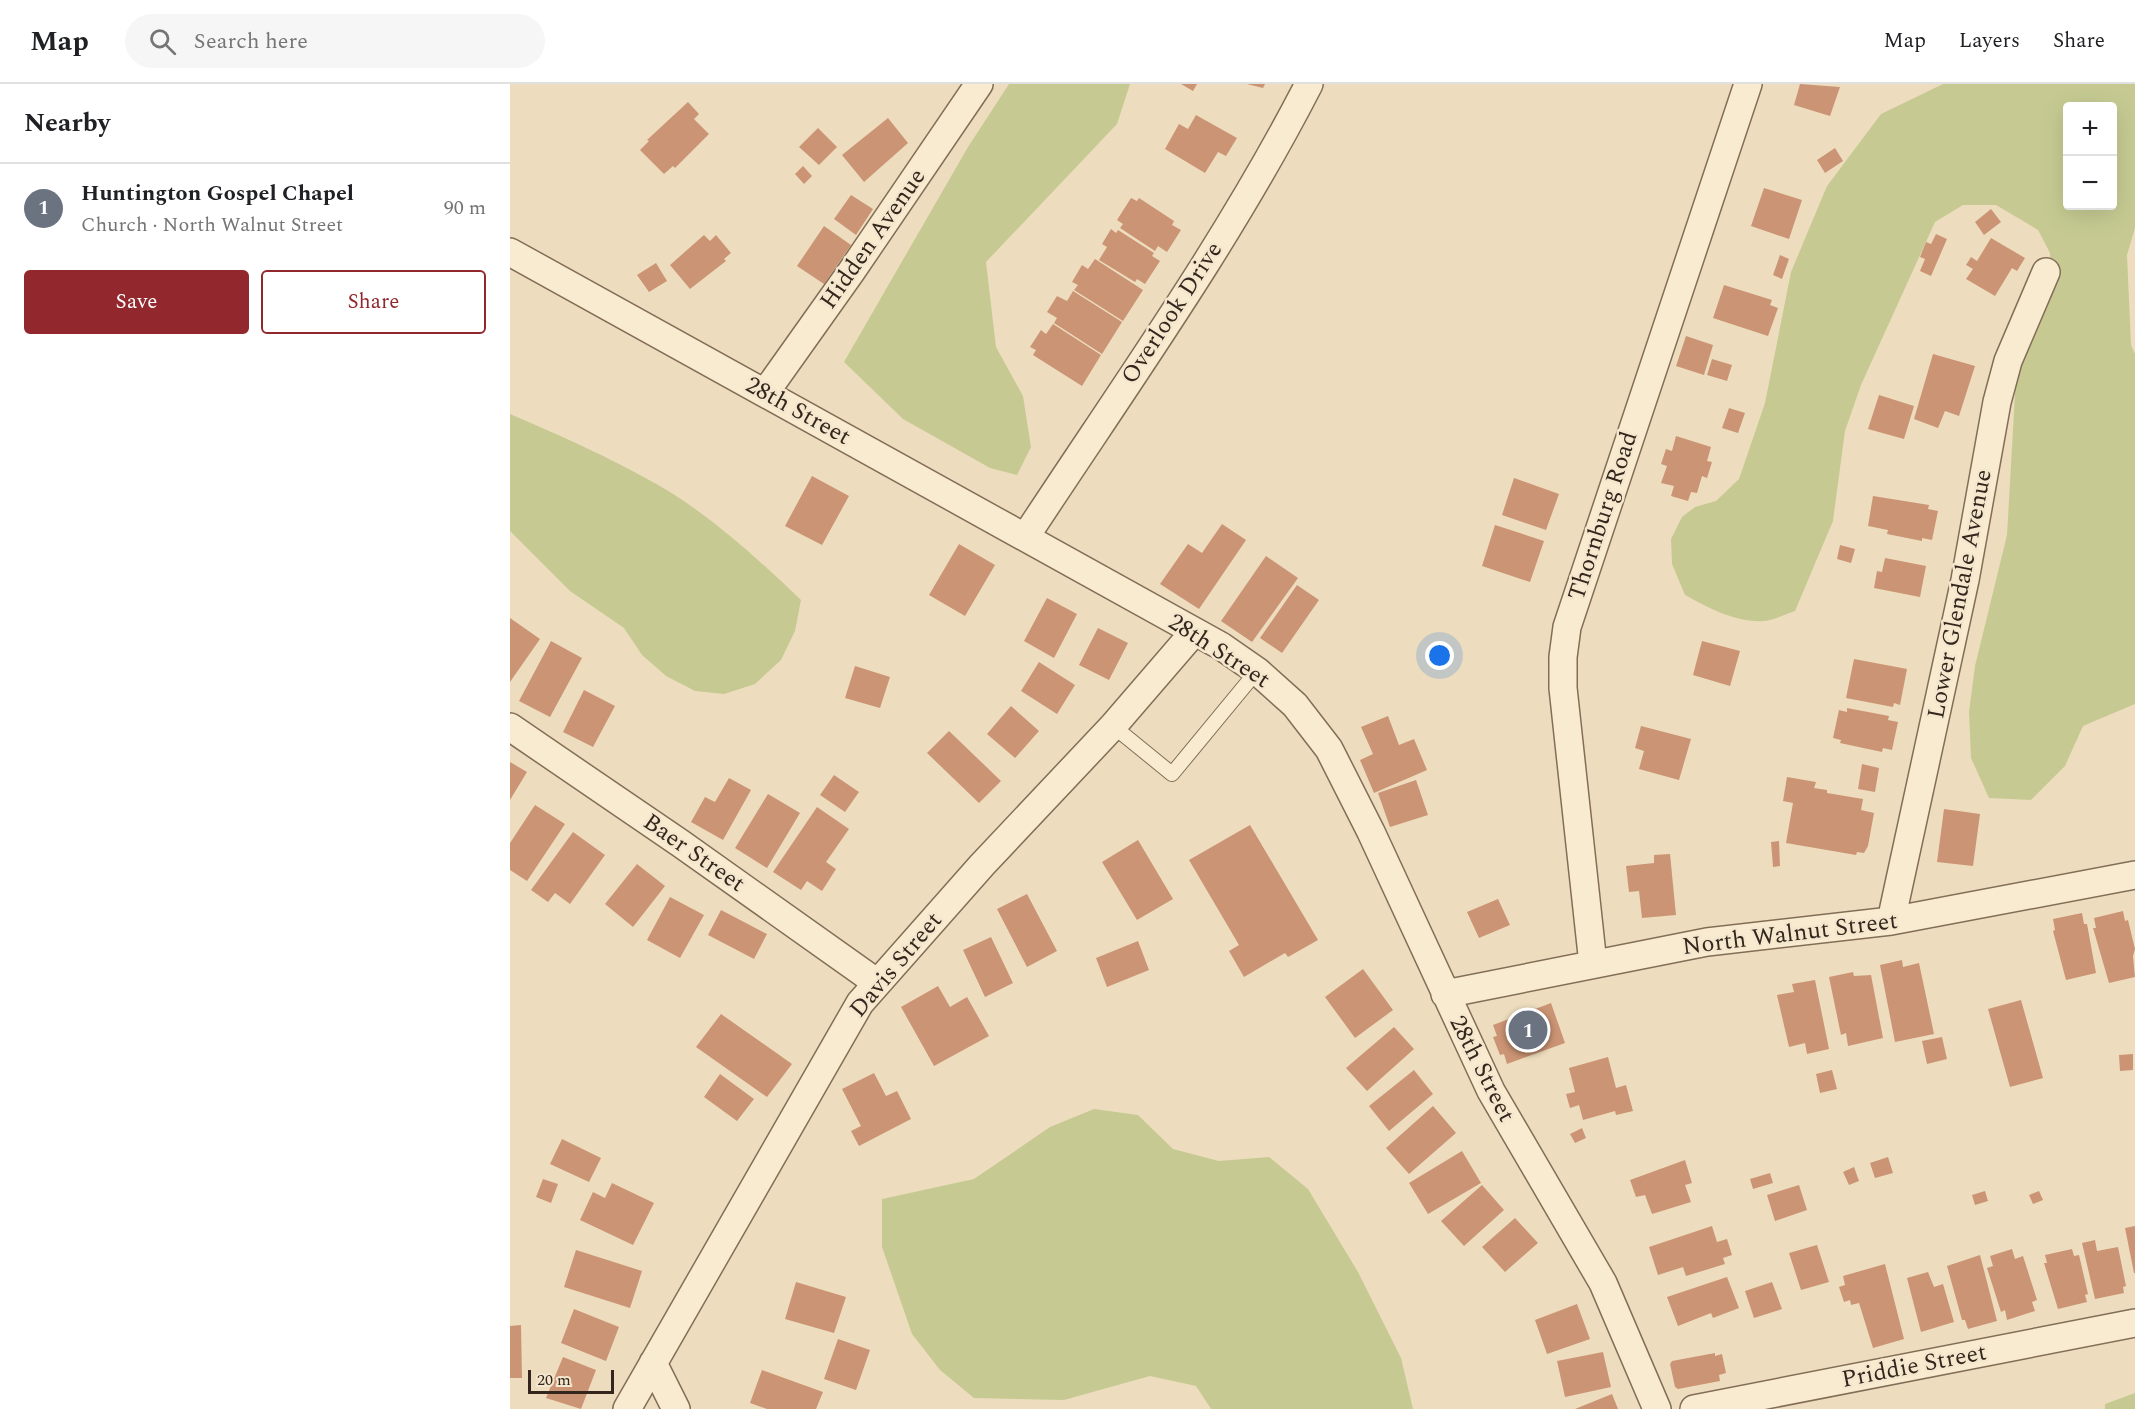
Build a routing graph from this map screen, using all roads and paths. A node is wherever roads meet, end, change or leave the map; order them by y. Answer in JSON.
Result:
{"nodes":[{"id":1,"x":979,"y":84,"type":"edge"},
{"id":2,"x":1309,"y":84,"type":"edge"},
{"id":3,"x":1748,"y":84,"type":"edge"},
{"id":4,"x":510,"y":252,"type":"edge"},
{"id":5,"x":2046,"y":272,"type":"dead end"},
{"id":6,"x":765,"y":393,"type":"junction"},
{"id":7,"x":1026,"y":536,"type":"junction"},
{"id":8,"x":1194,"y":632,"type":"junction"},
{"id":9,"x":1257,"y":671,"type":"junction"},
{"id":10,"x":1113,"y":726,"type":"junction"},
{"id":11,"x":510,"y":727,"type":"edge"},
{"id":12,"x":2135,"y":875,"type":"edge"},
{"id":13,"x":1891,"y":921,"type":"junction"},
{"id":14,"x":1593,"y":964,"type":"junction"},
{"id":15,"x":876,"y":982,"type":"junction"},
{"id":16,"x":1445,"y":994,"type":"junction"},
{"id":17,"x":2135,"y":1323,"type":"edge"},
{"id":18,"x":653,"y":1363,"type":"junction"},
{"id":19,"x":627,"y":1409,"type":"edge"},
{"id":20,"x":676,"y":1409,"type":"edge"},
{"id":21,"x":1657,"y":1409,"type":"edge"},
{"id":22,"x":1694,"y":1409,"type":"edge"}],
"edges":[{"from":1,"to":6,"type":"street","name":"Hidden Avenue"},
{"from":2,"to":7,"type":"street","name":"Overlook Drive"},
{"from":3,"to":14,"type":"street","name":"Thornburg Road"},
{"from":4,"to":6,"type":"street","name":"28th Street"},
{"from":5,"to":13,"type":"street","name":"Lower Glendale Avenue"},
{"from":6,"to":7,"type":"street","name":"28th Street"},
{"from":7,"to":8,"type":"street","name":"28th Street"},
{"from":8,"to":9,"type":"street","name":"28th Street"},
{"from":8,"to":10,"type":"street","name":"Davis Street"},
{"from":9,"to":10,"type":"lane"},
{"from":9,"to":16,"type":"street","name":"28th Street"},
{"from":10,"to":15,"type":"street","name":"Davis Street"},
{"from":11,"to":15,"type":"street","name":"Baer Street"},
{"from":12,"to":13,"type":"street","name":"North Walnut Street"},
{"from":13,"to":14,"type":"street","name":"North Walnut Street"},
{"from":14,"to":16,"type":"street","name":"North Walnut Street"},
{"from":15,"to":18,"type":"street","name":"Davis Street"},
{"from":16,"to":21,"type":"street","name":"28th Street"},
{"from":17,"to":22,"type":"street","name":"Priddie Street"},
{"from":18,"to":19,"type":"street","name":"Davis Street"},
{"from":18,"to":20,"type":"street"}]}
